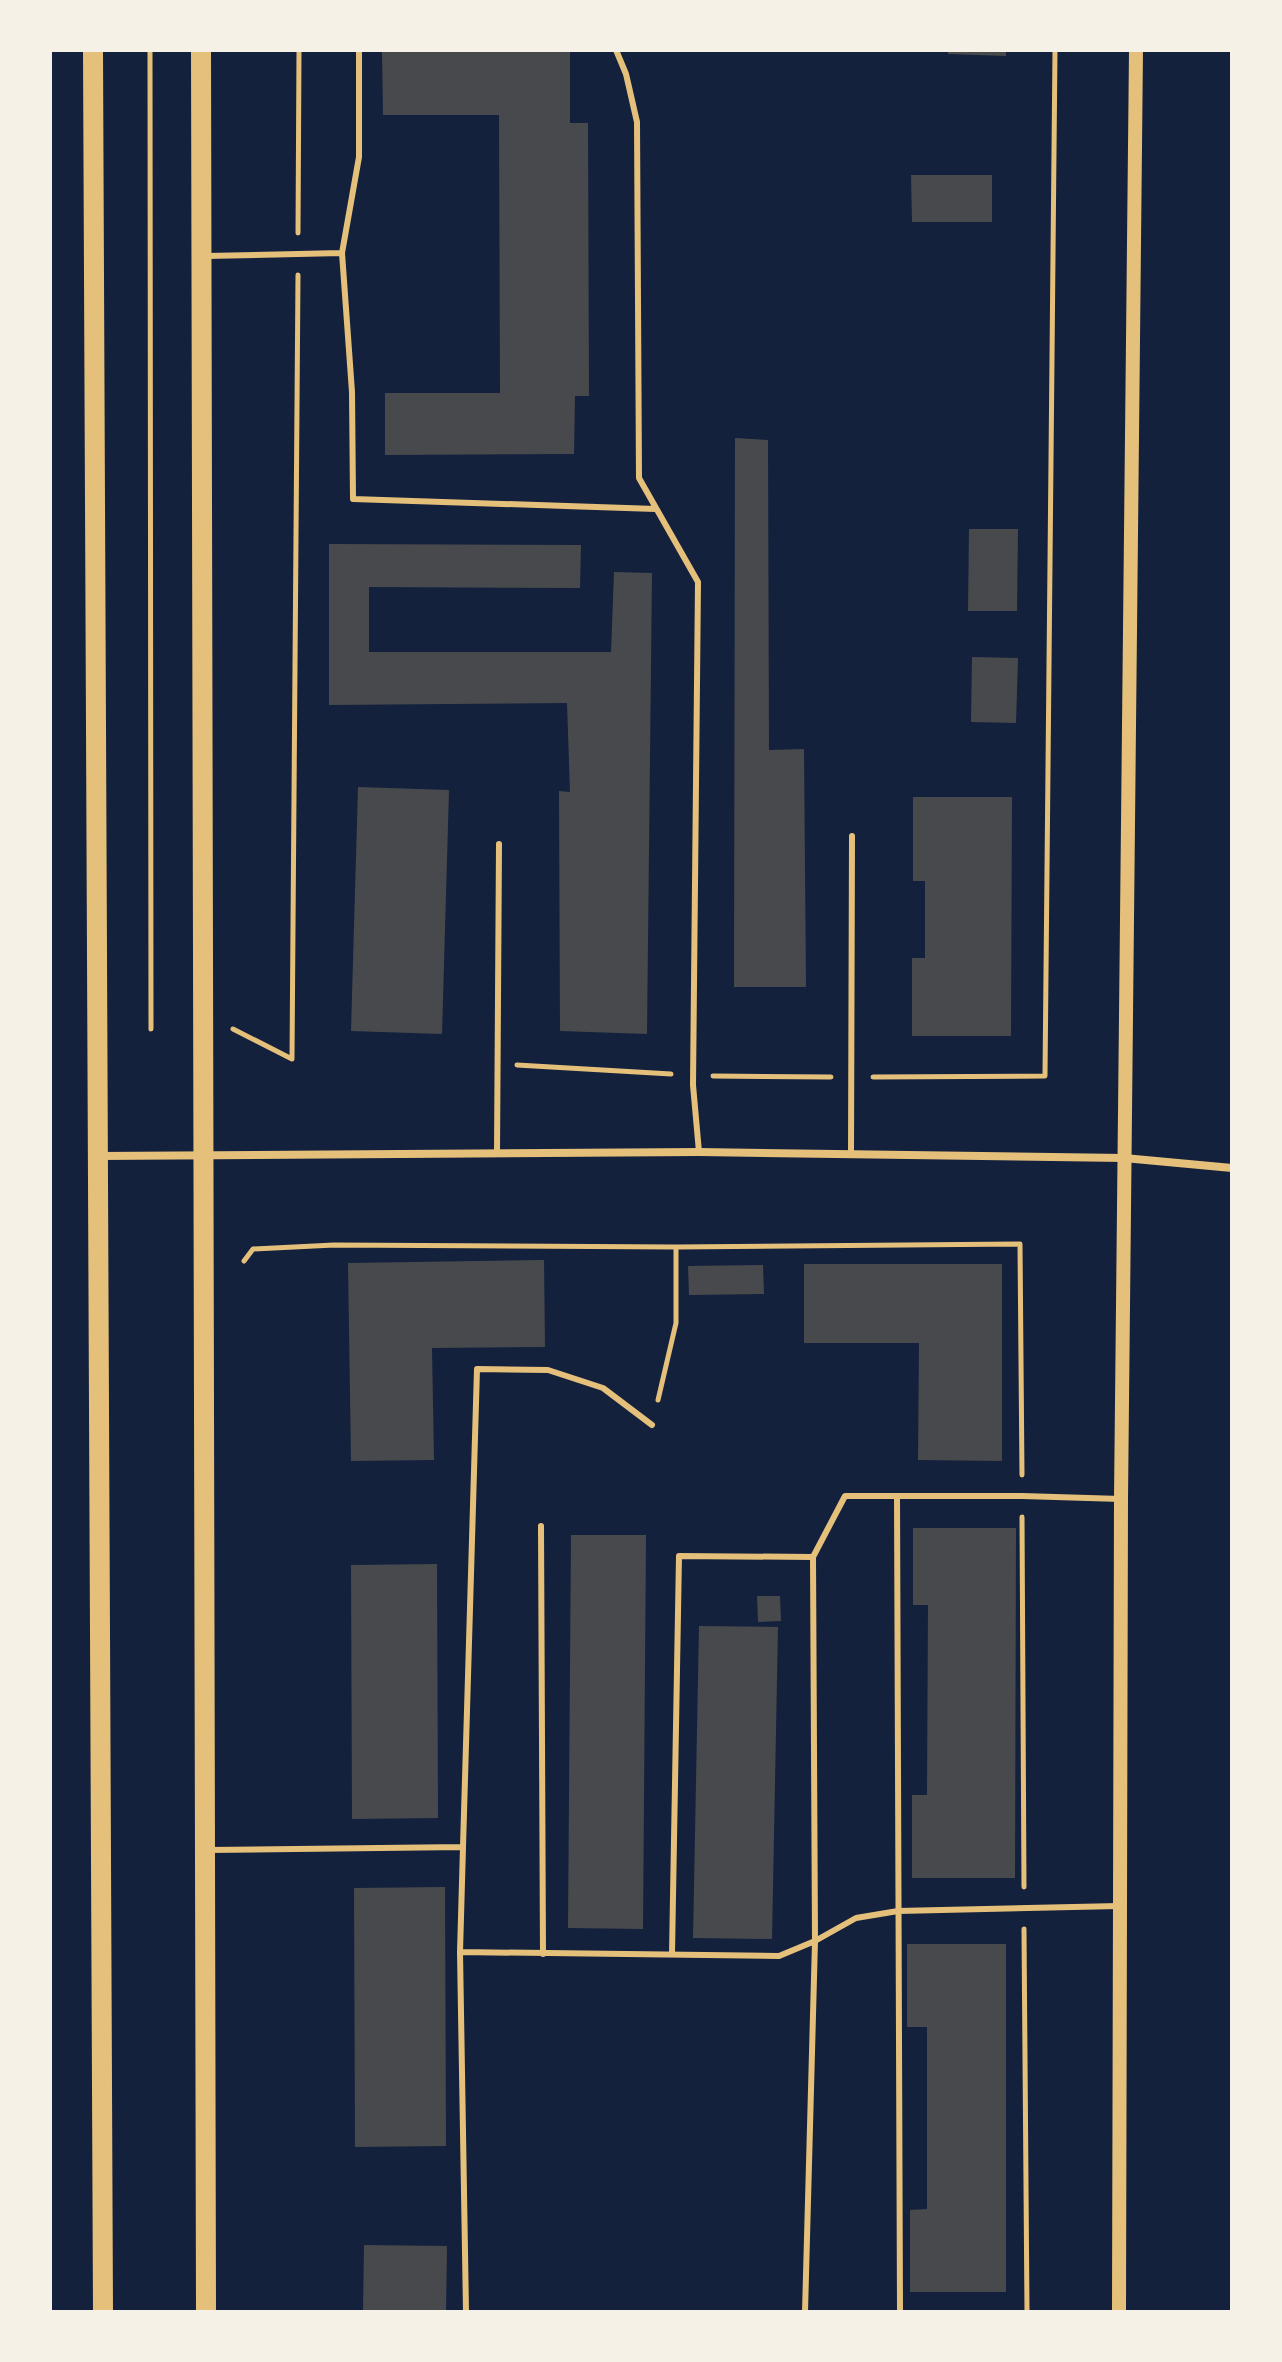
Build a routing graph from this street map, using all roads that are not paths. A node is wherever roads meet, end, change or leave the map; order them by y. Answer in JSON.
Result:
{"nodes":[{"id":1,"x":93,"y":50,"type":"edge"},
{"id":2,"x":201,"y":50,"type":"edge"},
{"id":3,"x":359,"y":50,"type":"edge"},
{"id":4,"x":616,"y":50,"type":"edge"},
{"id":5,"x":1136,"y":50,"type":"edge"},
{"id":6,"x":342,"y":253,"type":"junction"},
{"id":7,"x":201,"y":256,"type":"junction"},
{"id":8,"x":656,"y":509,"type":"junction"},
{"id":9,"x":852,"y":836,"type":"dead end"},
{"id":10,"x":499,"y":844,"type":"dead end"},
{"id":11,"x":699,"y":1152,"type":"junction"},
{"id":12,"x":497,"y":1153,"type":"junction"},
{"id":13,"x":203,"y":1154,"type":"junction"},
{"id":14,"x":851,"y":1154,"type":"junction"},
{"id":15,"x":98,"y":1156,"type":"junction"},
{"id":16,"x":1124,"y":1158,"type":"junction"},
{"id":17,"x":1232,"y":1168,"type":"edge"},
{"id":18,"x":652,"y":1425,"type":"road end"},
{"id":19,"x":897,"y":1496,"type":"junction"},
{"id":20,"x":1121,"y":1499,"type":"junction"},
{"id":21,"x":541,"y":1526,"type":"dead end"},
{"id":22,"x":813,"y":1557,"type":"junction"},
{"id":23,"x":463,"y":1847,"type":"junction"},
{"id":24,"x":205,"y":1850,"type":"junction"},
{"id":25,"x":1120,"y":1906,"type":"junction"},
{"id":26,"x":898,"y":1911,"type":"junction"},
{"id":27,"x":815,"y":1941,"type":"junction"},
{"id":28,"x":460,"y":1952,"type":"junction"},
{"id":29,"x":543,"y":1954,"type":"junction"},
{"id":30,"x":672,"y":1954,"type":"junction"},
{"id":31,"x":103,"y":2312,"type":"edge"},
{"id":32,"x":206,"y":2312,"type":"edge"},
{"id":33,"x":466,"y":2312,"type":"edge"},
{"id":34,"x":805,"y":2312,"type":"edge"},
{"id":35,"x":900,"y":2312,"type":"edge"},
{"id":36,"x":1119,"y":2312,"type":"edge"}],
"edges":[{"from":1,"to":15,"type":"main road"},
{"from":2,"to":7,"type":"main road"},
{"from":3,"to":6,"type":"lane"},
{"from":4,"to":8,"type":"lane"},
{"from":5,"to":16,"type":"street"},
{"from":6,"to":7,"type":"lane"},
{"from":6,"to":8,"type":"lane"},
{"from":7,"to":13,"type":"main road"},
{"from":8,"to":11,"type":"lane"},
{"from":9,"to":14,"type":"lane"},
{"from":10,"to":12,"type":"lane"},
{"from":11,"to":12,"type":"street"},
{"from":11,"to":14,"type":"street"},
{"from":12,"to":13,"type":"street"},
{"from":13,"to":15,"type":"street"},
{"from":13,"to":24,"type":"main road"},
{"from":14,"to":16,"type":"street"},
{"from":15,"to":31,"type":"main road"},
{"from":16,"to":17,"type":"street"},
{"from":16,"to":20,"type":"street"},
{"from":18,"to":23,"type":"lane"},
{"from":19,"to":20,"type":"lane"},
{"from":19,"to":22,"type":"lane"},
{"from":19,"to":26,"type":"lane"},
{"from":20,"to":25,"type":"street"},
{"from":21,"to":29,"type":"lane"},
{"from":22,"to":27,"type":"lane"},
{"from":22,"to":30,"type":"lane"},
{"from":23,"to":24,"type":"lane"},
{"from":23,"to":28,"type":"lane"},
{"from":24,"to":32,"type":"main road"},
{"from":25,"to":26,"type":"lane"},
{"from":25,"to":36,"type":"street"},
{"from":26,"to":27,"type":"lane"},
{"from":26,"to":35,"type":"lane"},
{"from":27,"to":30,"type":"lane"},
{"from":27,"to":34,"type":"lane"},
{"from":28,"to":29,"type":"lane"},
{"from":28,"to":33,"type":"lane"},
{"from":29,"to":30,"type":"lane"}]}
